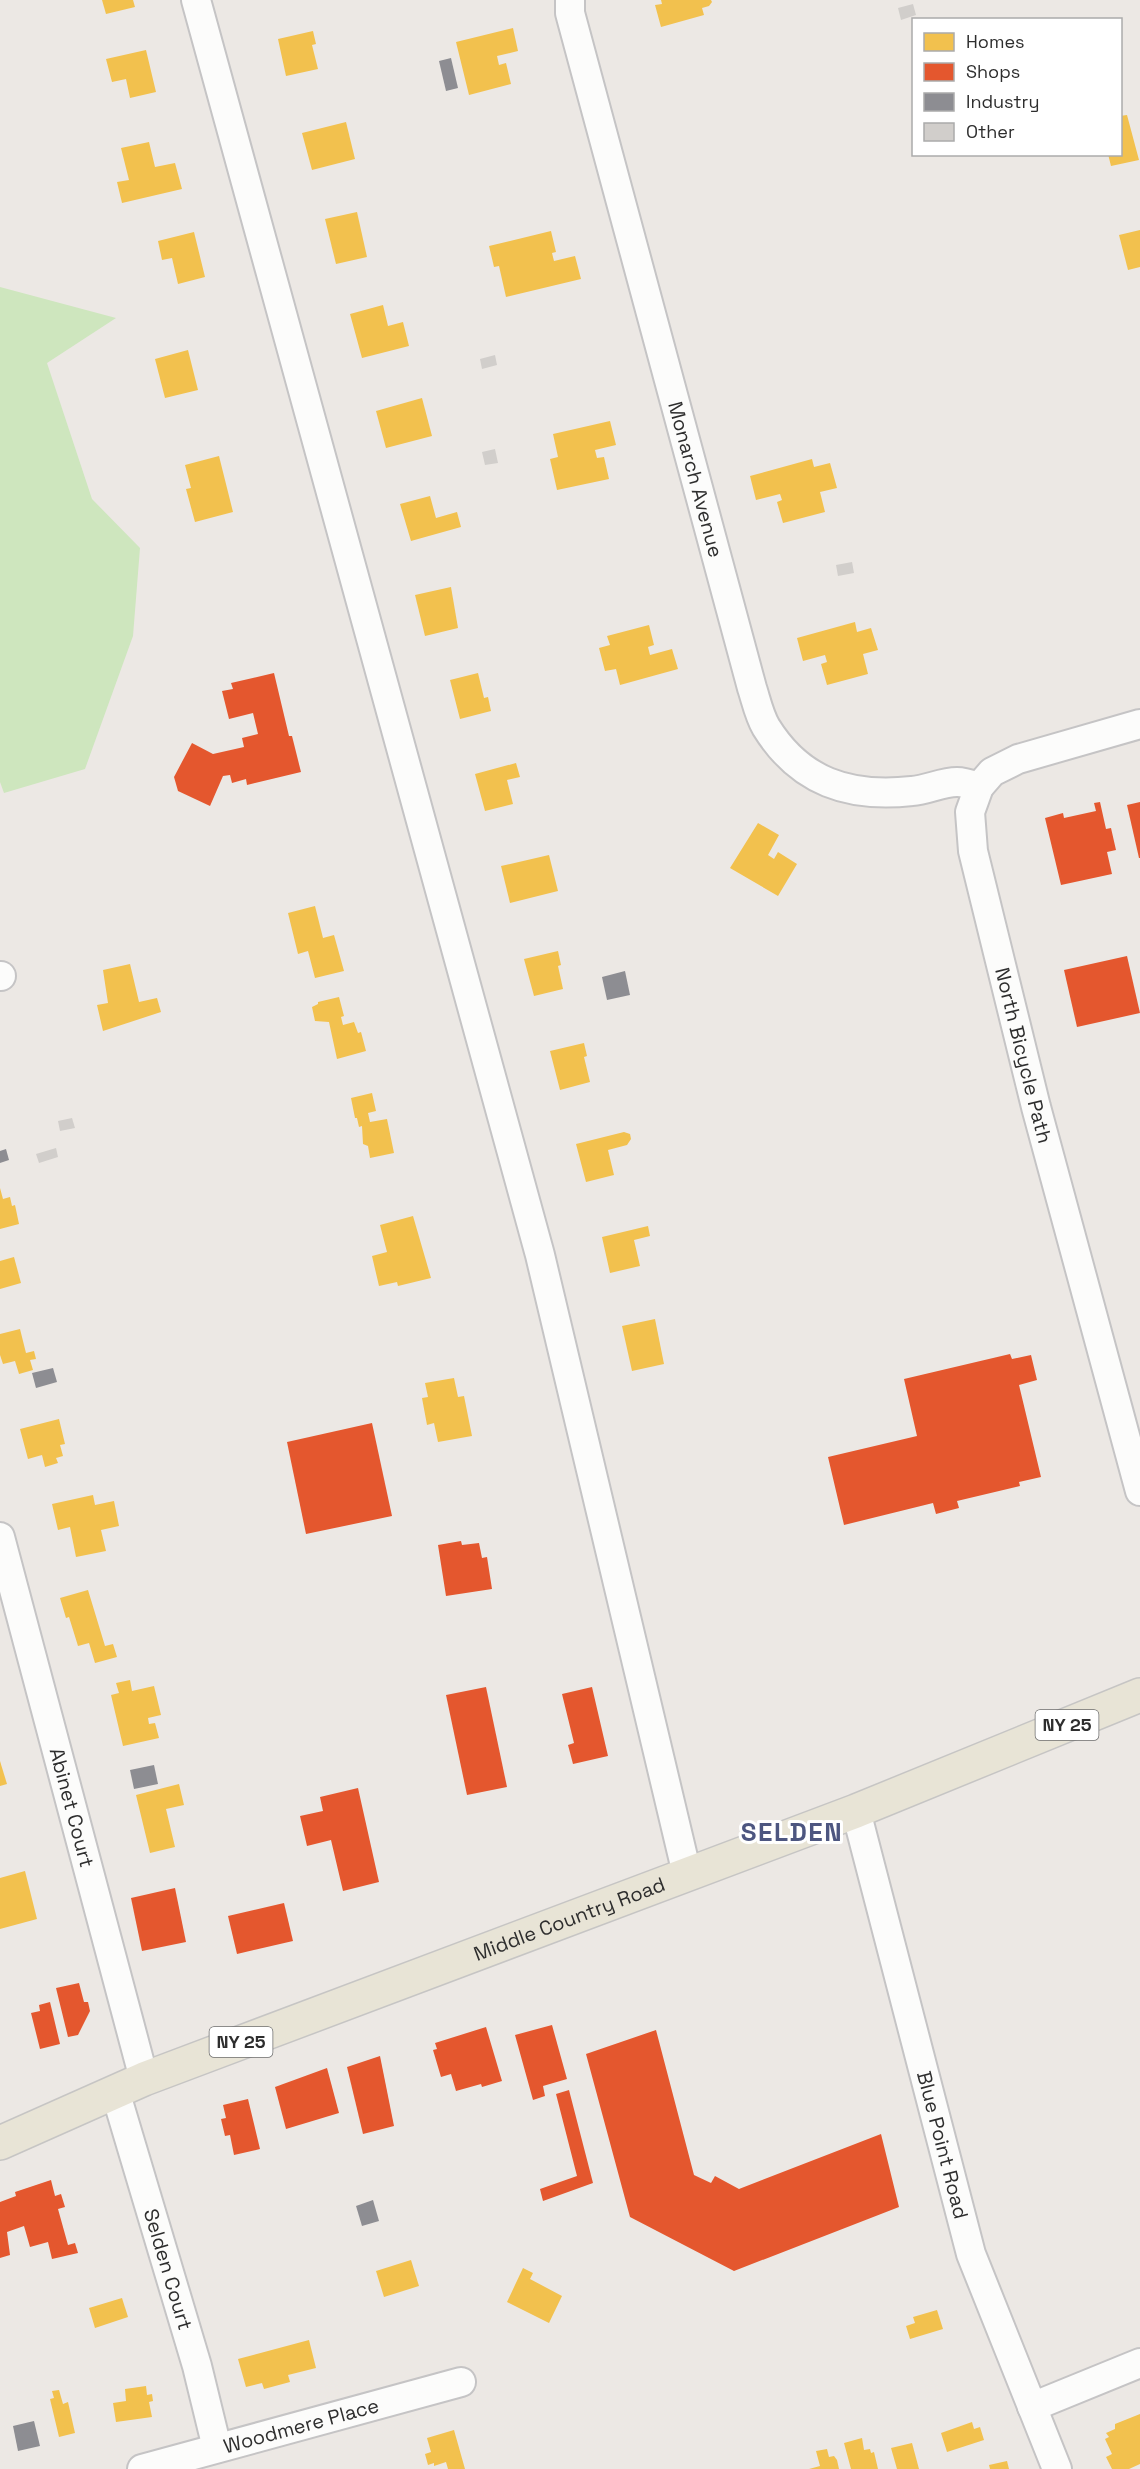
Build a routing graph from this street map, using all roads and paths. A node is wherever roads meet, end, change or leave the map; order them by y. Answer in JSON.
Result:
{"nodes":[{"id":1,"x":196,"y":0,"type":"edge"},
{"id":2,"x":570,"y":0,"type":"edge"},
{"id":3,"x":1140,"y":724,"type":"edge"},
{"id":4,"x":980,"y":787,"type":"junction"},
{"id":5,"x":1140,"y":1491,"type":"edge"},
{"id":6,"x":0,"y":1537,"type":"edge"},
{"id":7,"x":1140,"y":1695,"type":"edge"},
{"id":8,"x":856,"y":1811,"type":"junction"},
{"id":9,"x":687,"y":1874,"type":"junction"},
{"id":10,"x":130,"y":2085,"type":"junction"},
{"id":11,"x":0,"y":2143,"type":"edge"},
{"id":12,"x":1140,"y":2363,"type":"edge"},
{"id":13,"x":461,"y":2382,"type":"dead end"},
{"id":14,"x":1032,"y":2406,"type":"junction"},
{"id":15,"x":217,"y":2448,"type":"junction"},
{"id":16,"x":142,"y":2469,"type":"edge"},
{"id":17,"x":1057,"y":2469,"type":"edge"}],
"edges":[{"from":1,"to":9,"type":"street"},
{"from":2,"to":4,"type":"street","name":"Monarch Avenue"},
{"from":3,"to":4,"type":"street","name":"North Bicycle Path"},
{"from":4,"to":5,"type":"street","name":"North Bicycle Path"},
{"from":6,"to":10,"type":"street","name":"Abinet Court"},
{"from":7,"to":8,"type":"main road","name":"Middle Country Road","number":"NY 25"},
{"from":8,"to":9,"type":"main road","name":"Middle Country Road","number":"NY 25"},
{"from":8,"to":14,"type":"street","name":"Blue Point Road"},
{"from":9,"to":10,"type":"main road","name":"Middle Country Road","number":"NY 25"},
{"from":10,"to":11,"type":"main road","name":"Middle Country Road","number":"NY 25"},
{"from":10,"to":15,"type":"street","name":"Selden Court"},
{"from":12,"to":14,"type":"street"},
{"from":13,"to":15,"type":"street","name":"Woodmere Place"},
{"from":14,"to":17,"type":"street","name":"Blue Point Road"},
{"from":15,"to":16,"type":"street","name":"Woodmere Place"}]}
